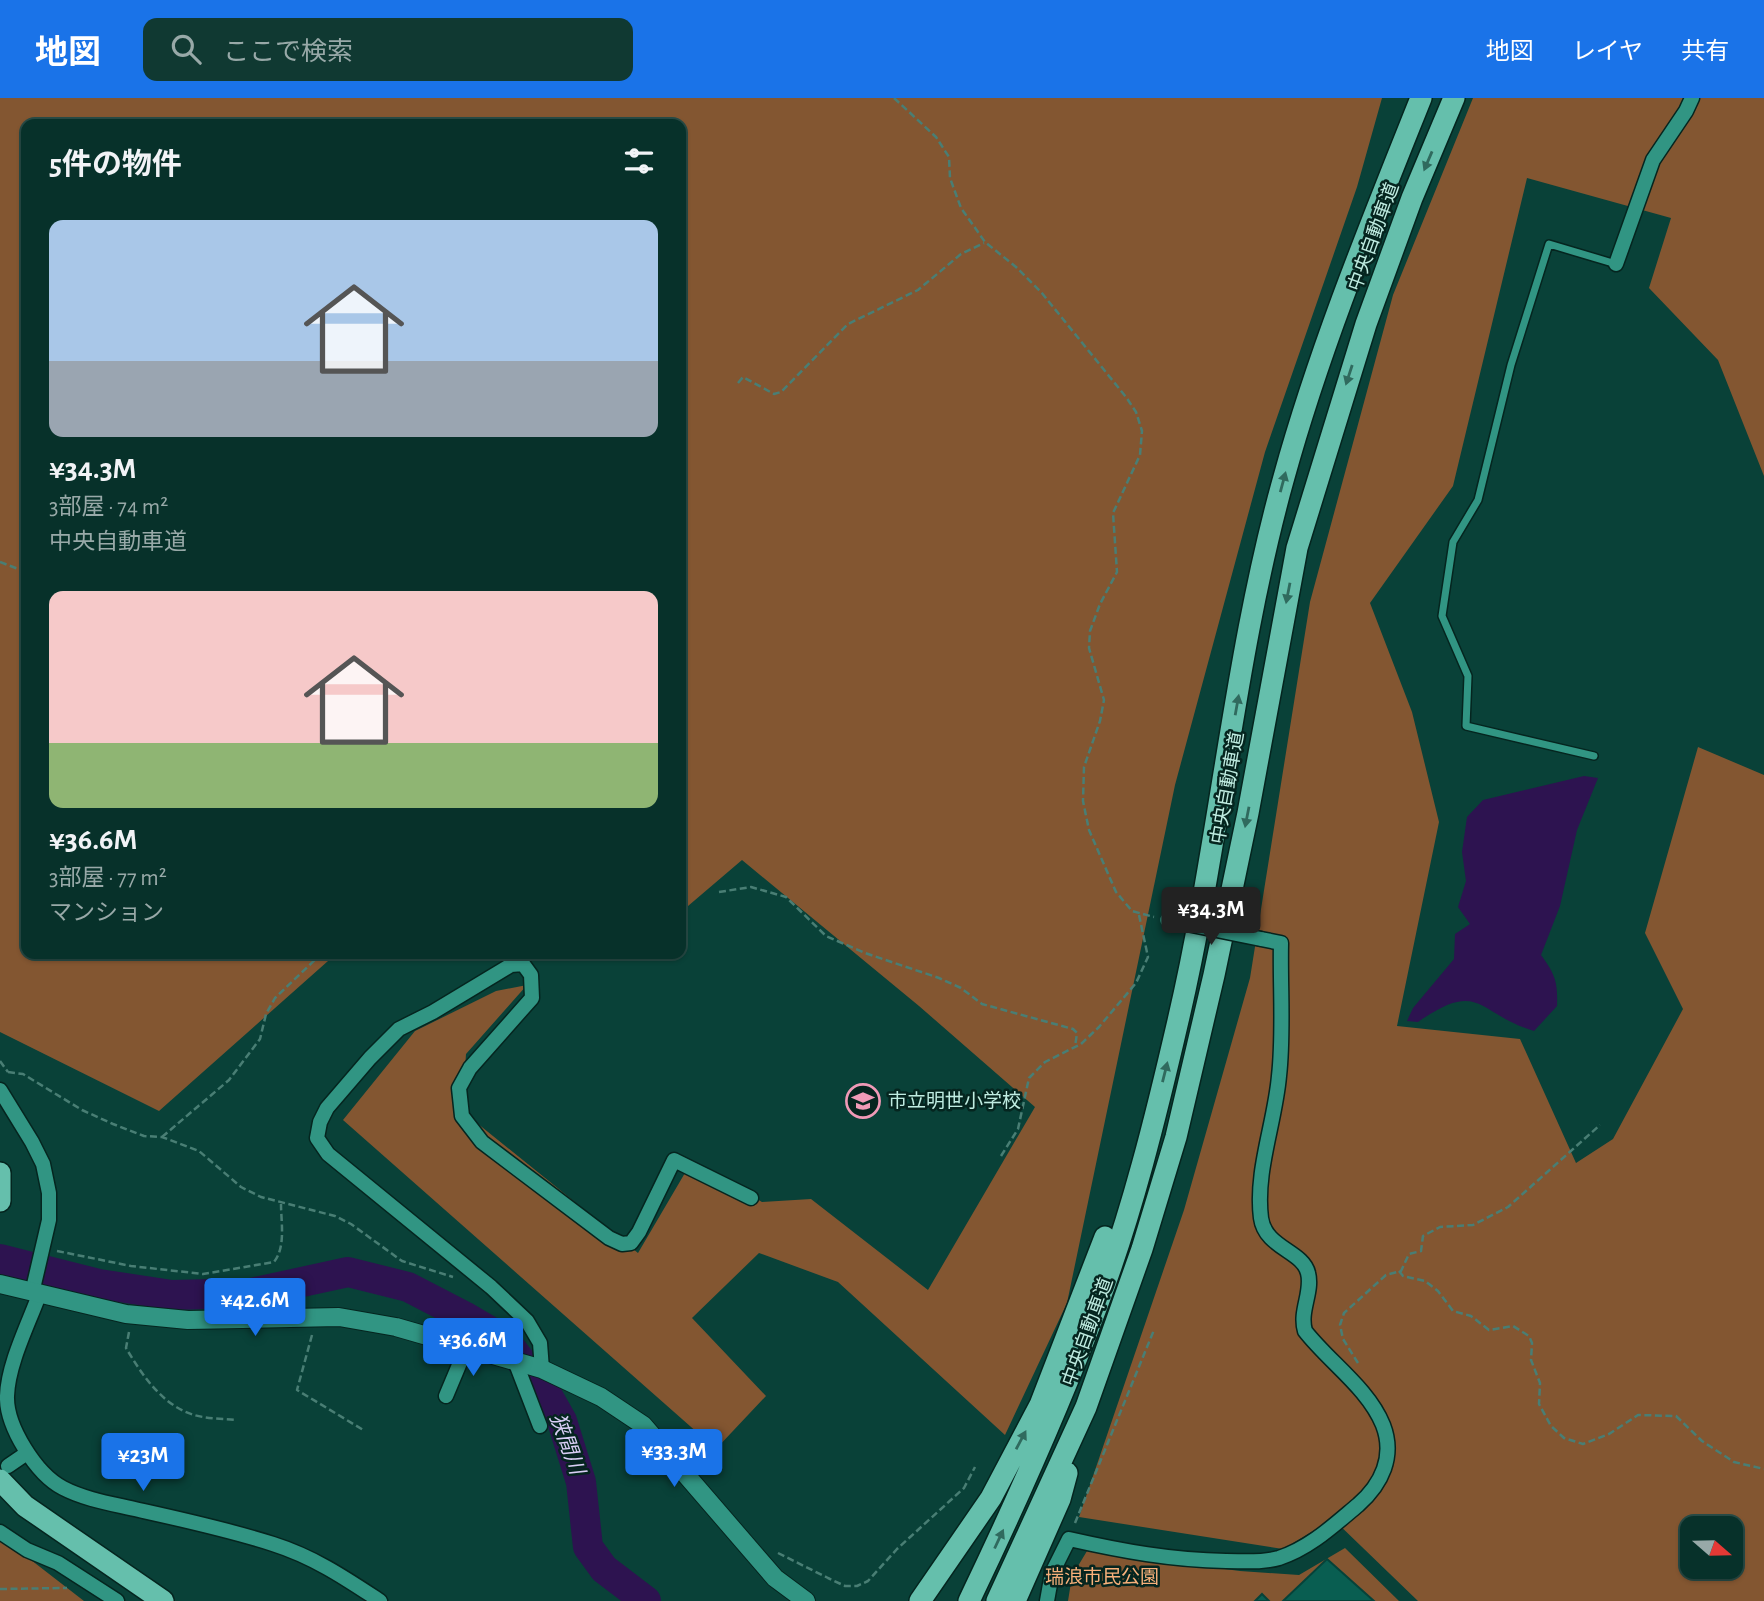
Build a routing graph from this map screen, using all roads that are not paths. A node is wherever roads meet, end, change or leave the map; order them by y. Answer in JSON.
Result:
{"nodes":[{"id":1,"x":1421,"y":98,"type":"edge"},
{"id":2,"x":1454,"y":98,"type":"edge"},
{"id":3,"x":1692,"y":98,"type":"edge"},
{"id":4,"x":1616,"y":264,"type":"joint"},
{"id":5,"x":1594,"y":756,"type":"dead end"},
{"id":6,"x":1167,"y":920,"type":"road end"},
{"id":7,"x":0,"y":1090,"type":"edge"},
{"id":8,"x":1157,"y":1103,"type":"junction"},
{"id":9,"x":0,"y":1173,"type":"edge"},
{"id":10,"x":751,"y":1198,"type":"dead end"},
{"id":11,"x":0,"y":1201,"type":"edge"},
{"id":12,"x":0,"y":1284,"type":"edge"},
{"id":13,"x":36,"y":1294,"type":"junction"},
{"id":14,"x":473,"y":1348,"type":"junction"},
{"id":15,"x":515,"y":1361,"type":"junction"},
{"id":16,"x":542,"y":1369,"type":"junction"},
{"id":17,"x":446,"y":1396,"type":"dead end"},
{"id":18,"x":1086,"y":1407,"type":"junction"},
{"id":19,"x":540,"y":1426,"type":"dead end"},
{"id":20,"x":27,"y":1453,"type":"junction"},
{"id":21,"x":4,"y":1473,"type":"edge"},
{"id":22,"x":0,"y":1532,"type":"edge"},
{"id":23,"x":117,"y":1601,"type":"edge"},
{"id":24,"x":163,"y":1601,"type":"edge"},
{"id":25,"x":380,"y":1601,"type":"edge"},
{"id":26,"x":806,"y":1601,"type":"edge"},
{"id":27,"x":920,"y":1601,"type":"edge"},
{"id":28,"x":969,"y":1601,"type":"edge"},
{"id":29,"x":997,"y":1601,"type":"edge"},
{"id":30,"x":1014,"y":1601,"type":"edge"},
{"id":31,"x":1047,"y":1601,"type":"edge"}],
"edges":[{"from":8,"to":1,"type":"highway","name":"中央自動車道","one_way":true},
{"from":2,"to":18,"type":"highway","name":"中央自動車道","one_way":true},
{"from":3,"to":4,"type":"street"},
{"from":4,"to":5,"type":"lane"},
{"from":6,"to":31,"type":"street","bridge":true},
{"from":7,"to":13,"type":"street"},
{"from":27,"to":8,"type":"highway","one_way":true},
{"from":28,"to":8,"type":"highway","name":"中央自動車道","one_way":true},
{"from":9,"to":11,"type":"highway"},
{"from":10,"to":16,"type":"street"},
{"from":12,"to":13,"type":"street"},
{"from":13,"to":14,"type":"street"},
{"from":13,"to":20,"type":"street"},
{"from":14,"to":15,"type":"street"},
{"from":14,"to":17,"type":"street"},
{"from":15,"to":16,"type":"street"},
{"from":15,"to":19,"type":"street"},
{"from":16,"to":26,"type":"street"},
{"from":18,"to":29,"type":"highway","name":"中央自動車道"},
{"from":18,"to":30,"type":"highway"},
{"from":20,"to":21,"type":"street"},
{"from":20,"to":25,"type":"street"},
{"from":21,"to":24,"type":"highway"},
{"from":22,"to":23,"type":"street"}]}
